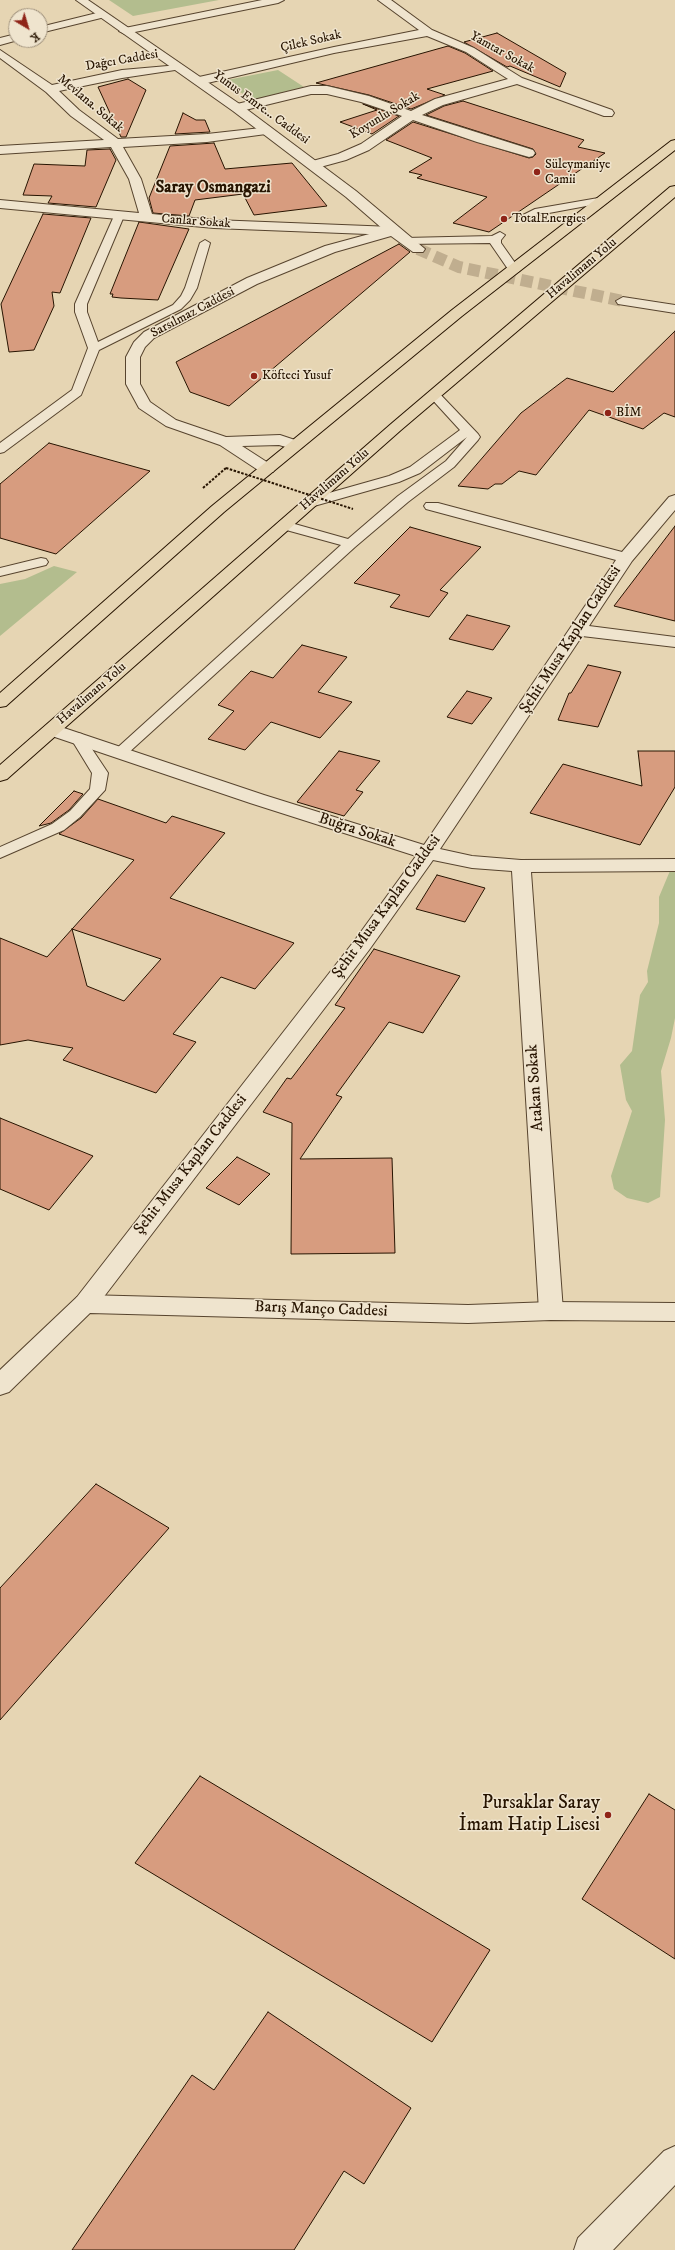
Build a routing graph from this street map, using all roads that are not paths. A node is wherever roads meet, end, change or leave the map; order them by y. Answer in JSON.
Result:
{"nodes":[{"id":1,"x":81,"y":0,"type":"edge"},
{"id":2,"x":278,"y":0,"type":"edge"},
{"id":3,"x":384,"y":0,"type":"edge"},
{"id":4,"x":101,"y":15,"type":"junction"},
{"id":5,"x":48,"y":28,"type":"edge"},
{"id":6,"x":125,"y":30,"type":"junction"},
{"id":7,"x":428,"y":32,"type":"junction"},
{"id":8,"x":0,"y":53,"type":"edge"},
{"id":9,"x":175,"y":67,"type":"junction"},
{"id":10,"x":518,"y":80,"type":"junction"},
{"id":11,"x":199,"y":81,"type":"junction"},
{"id":12,"x":50,"y":88,"type":"junction"},
{"id":13,"x":237,"y":108,"type":"junction"},
{"id":14,"x":608,"y":113,"type":"dead end"},
{"id":15,"x":412,"y":115,"type":"junction"},
{"id":16,"x":266,"y":130,"type":"junction"},
{"id":17,"x":114,"y":142,"type":"junction"},
{"id":18,"x":675,"y":144,"type":"edge"},
{"id":19,"x":0,"y":150,"type":"edge"},
{"id":20,"x":529,"y":153,"type":"dead end"},
{"id":21,"x":313,"y":165,"type":"junction"},
{"id":22,"x":675,"y":191,"type":"edge"},
{"id":23,"x":604,"y":200,"type":"junction"},
{"id":24,"x":0,"y":204,"type":"edge"},
{"id":25,"x":119,"y":216,"type":"junction"},
{"id":26,"x":522,"y":218,"type":"dead end"},
{"id":27,"x":147,"y":219,"type":"junction"},
{"id":28,"x":393,"y":231,"type":"junction"},
{"id":29,"x":406,"y":241,"type":"junction"},
{"id":30,"x":205,"y":243,"type":"dead end"},
{"id":31,"x":418,"y":248,"type":"tunnel mouth"},
{"id":32,"x":514,"y":270,"type":"junction"},
{"id":33,"x":623,"y":301,"type":"tunnel mouth"},
{"id":34,"x":675,"y":309,"type":"edge"},
{"id":35,"x":94,"y":348,"type":"junction"},
{"id":36,"x":434,"y":395,"type":"junction"},
{"id":37,"x":467,"y":430,"type":"junction"},
{"id":38,"x":225,"y":442,"type":"junction"},
{"id":39,"x":296,"y":444,"type":"junction"},
{"id":40,"x":0,"y":449,"type":"edge"},
{"id":41,"x":267,"y":469,"type":"junction"},
{"id":42,"x":675,"y":500,"type":"edge"},
{"id":43,"x":308,"y":503,"type":"junction"},
{"id":44,"x":432,"y":506,"type":"dead end"},
{"id":45,"x":284,"y":525,"type":"junction"},
{"id":46,"x":350,"y":544,"type":"junction"},
{"id":47,"x":626,"y":558,"type":"junction"},
{"id":48,"x":41,"y":562,"type":"dead end"},
{"id":49,"x":0,"y":572,"type":"edge"},
{"id":50,"x":578,"y":630,"type":"junction"},
{"id":51,"x":675,"y":642,"type":"edge"},
{"id":52,"x":0,"y":702,"type":"edge"},
{"id":53,"x":52,"y":730,"type":"junction"},
{"id":54,"x":77,"y":737,"type":"junction"},
{"id":55,"x":122,"y":752,"type":"junction"},
{"id":56,"x":0,"y":775,"type":"edge"},
{"id":57,"x":0,"y":853,"type":"edge"},
{"id":58,"x":428,"y":853,"type":"junction"},
{"id":59,"x":675,"y":865,"type":"edge"},
{"id":60,"x":521,"y":866,"type":"junction"},
{"id":61,"x":85,"y":1304,"type":"junction"},
{"id":62,"x":551,"y":1311,"type":"junction"},
{"id":63,"x":675,"y":1312,"type":"edge"},
{"id":64,"x":0,"y":1385,"type":"edge"},
{"id":65,"x":675,"y":2162,"type":"edge"},
{"id":66,"x":590,"y":2250,"type":"edge"}],
"edges":[{"from":1,"to":4,"type":"street","name":"Yunus Emre... Caddesi"},
{"from":2,"to":6,"type":"street"},
{"from":3,"to":7,"type":"street","name":"Yamtar Sokak"},
{"from":4,"to":5,"type":"street"},
{"from":4,"to":6,"type":"street","name":"Yunus Emre... Caddesi"},
{"from":6,"to":9,"type":"street","name":"Yunus Emre... Caddesi"},
{"from":7,"to":10,"type":"street","name":"Yamtar Sokak"},
{"from":7,"to":11,"type":"street","name":"Çilek Sokak"},
{"from":8,"to":12,"type":"street","name":"Mevlana. Sokak"},
{"from":9,"to":11,"type":"street","name":"Yunus Emre... Caddesi"},
{"from":9,"to":12,"type":"street","name":"Dağcı Caddesi"},
{"from":10,"to":14,"type":"street","name":"Yamtar Sokak"},
{"from":10,"to":15,"type":"street","name":"Koyunlu Sokak"},
{"from":11,"to":13,"type":"street","name":"Yunus Emre... Caddesi"},
{"from":12,"to":17,"type":"street","name":"Mevlana. Sokak"},
{"from":13,"to":15,"type":"street"},
{"from":13,"to":16,"type":"street","name":"Yunus Emre... Caddesi"},
{"from":15,"to":20,"type":"street"},
{"from":15,"to":21,"type":"street","name":"Koyunlu Sokak"},
{"from":16,"to":17,"type":"street"},
{"from":16,"to":21,"type":"street","name":"Yunus Emre... Caddesi"},
{"from":17,"to":19,"type":"street"},
{"from":17,"to":27,"type":"street","name":"Mevlana. Sokak"},
{"from":18,"to":23,"type":"highway"},
{"from":21,"to":28,"type":"street","name":"Yunus Emre... Caddesi"},
{"from":22,"to":36,"type":"highway","name":"Havalimanı Yolu"},
{"from":23,"to":26,"type":"lane"},
{"from":23,"to":32,"type":"highway"},
{"from":24,"to":25,"type":"street","name":"Canlar Sokak"},
{"from":25,"to":27,"type":"street","name":"Canlar Sokak"},
{"from":25,"to":35,"type":"lane"},
{"from":27,"to":28,"type":"street","name":"Canlar Sokak"},
{"from":28,"to":29,"type":"street","name":"Yunus Emre... Caddesi"},
{"from":28,"to":38,"type":"street","name":"Sarsılmaz Caddesi"},
{"from":29,"to":31,"type":"street","name":"Yunus Emre... Caddesi"},
{"from":29,"to":32,"type":"lane"},
{"from":30,"to":35,"type":"lane"},
{"from":32,"to":39,"type":"highway"},
{"from":33,"to":34,"type":"street"},
{"from":35,"to":40,"type":"lane"},
{"from":36,"to":37,"type":"lane"},
{"from":36,"to":43,"type":"highway","name":"Havalimanı Yolu"},
{"from":37,"to":43,"type":"lane"},
{"from":37,"to":46,"type":"lane"},
{"from":38,"to":39,"type":"street","name":"Sarsılmaz Caddesi"},
{"from":38,"to":41,"type":"street","name":"Sarsılmaz Caddesi"},
{"from":39,"to":41,"type":"highway"},
{"from":41,"to":52,"type":"highway"},
{"from":42,"to":47,"type":"street","name":"Şehit Musa Kaplan Caddesi"},
{"from":43,"to":45,"type":"highway","name":"Havalimanı Yolu"},
{"from":44,"to":47,"type":"street"},
{"from":45,"to":46,"type":"lane"},
{"from":45,"to":53,"type":"highway","name":"Havalimanı Yolu"},
{"from":46,"to":55,"type":"lane"},
{"from":47,"to":50,"type":"street","name":"Şehit Musa Kaplan Caddesi"},
{"from":48,"to":49,"type":"lane"},
{"from":50,"to":51,"type":"street"},
{"from":50,"to":58,"type":"street","name":"Şehit Musa Kaplan Caddesi"},
{"from":53,"to":54,"type":"street","name":"Buğra Sokak"},
{"from":53,"to":56,"type":"highway","name":"Havalimanı Yolu"},
{"from":54,"to":55,"type":"street","name":"Buğra Sokak"},
{"from":54,"to":57,"type":"lane"},
{"from":55,"to":58,"type":"street","name":"Buğra Sokak"},
{"from":58,"to":60,"type":"street","name":"Buğra Sokak"},
{"from":58,"to":61,"type":"street","name":"Şehit Musa Kaplan Caddesi"},
{"from":59,"to":60,"type":"street","name":"Buğra Sokak"},
{"from":60,"to":62,"type":"street","name":"Atakan Sokak"},
{"from":61,"to":62,"type":"street","name":"Barış Manço Caddesi"},
{"from":61,"to":64,"type":"street"},
{"from":62,"to":63,"type":"street","name":"Barış Manço Caddesi"},
{"from":65,"to":66,"type":"street"}]}
